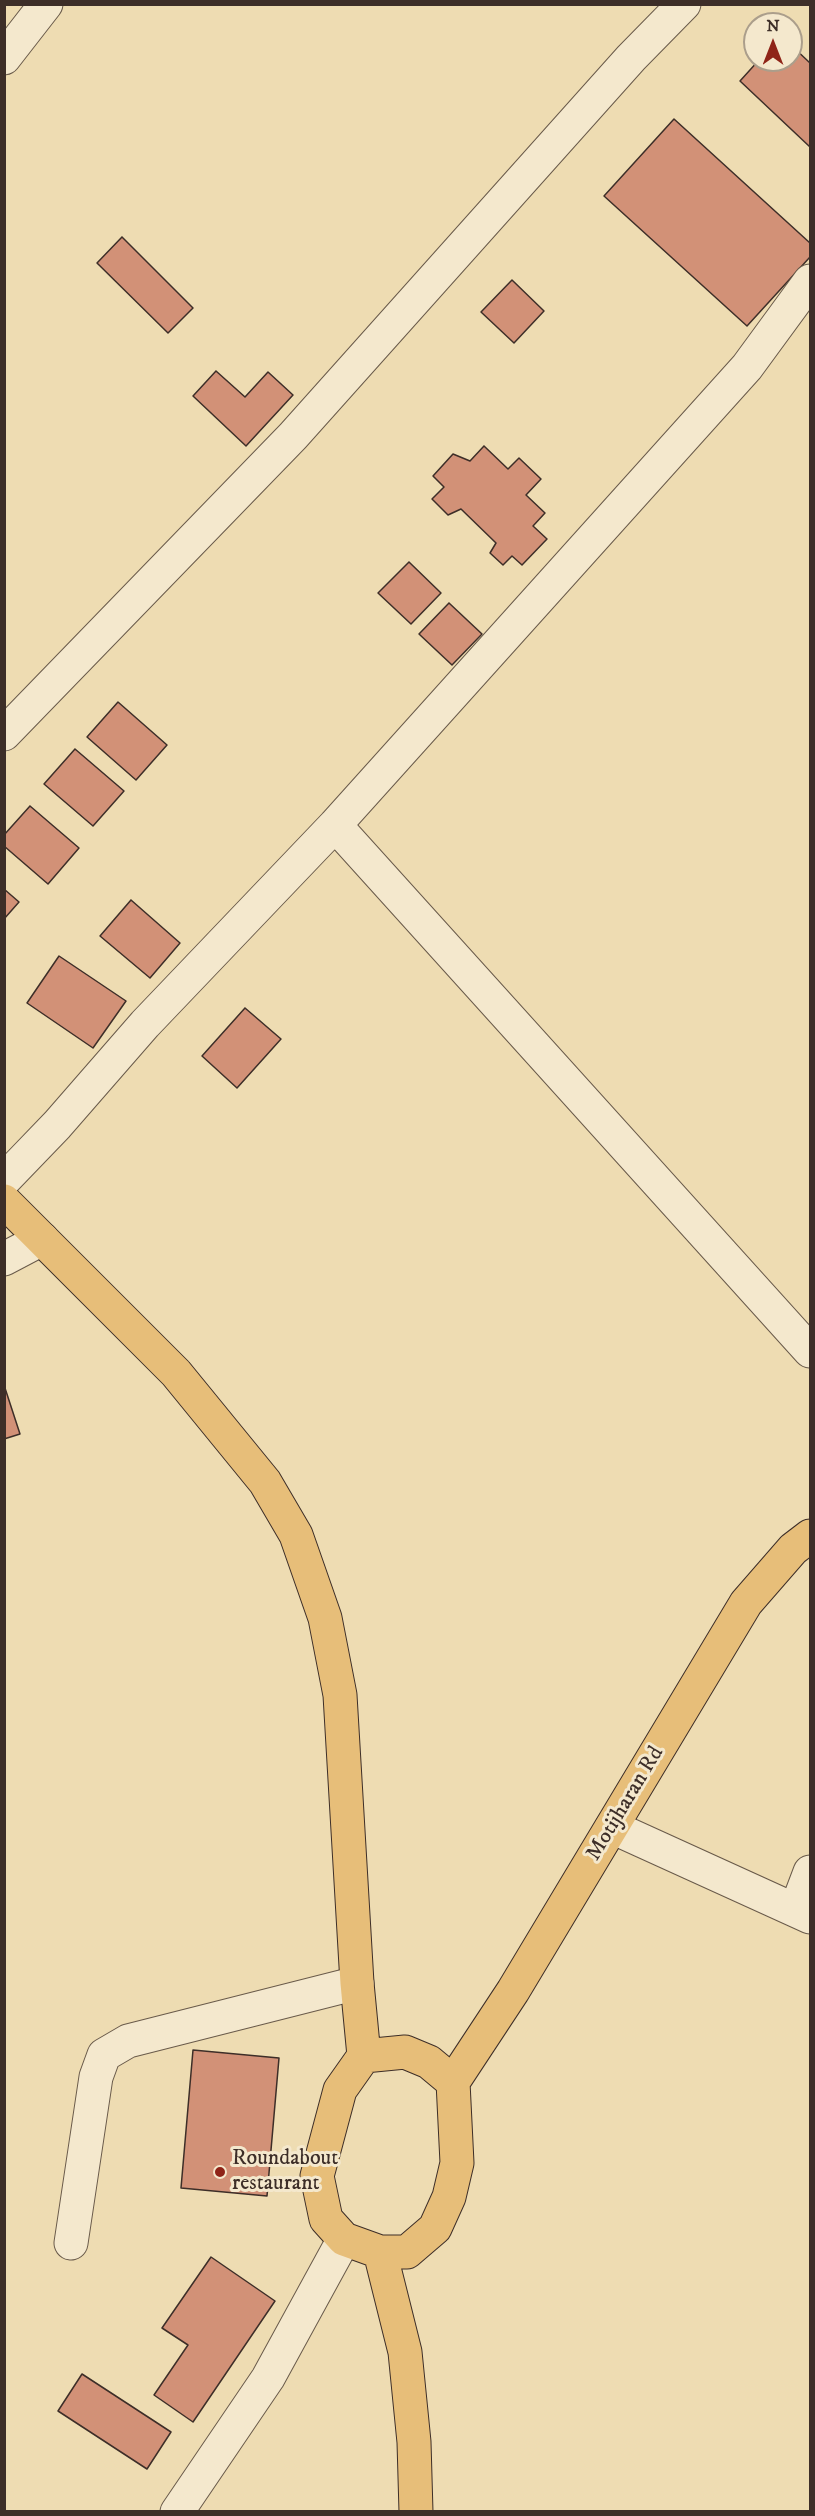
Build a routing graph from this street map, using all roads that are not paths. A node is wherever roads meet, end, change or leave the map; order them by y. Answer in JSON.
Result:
{"nodes":[{"id":1,"x":46,"y":4,"type":"edge"},
{"id":2,"x":684,"y":4,"type":"edge"},
{"id":3,"x":4,"y":58,"type":"edge"},
{"id":4,"x":810,"y":281,"type":"edge"},
{"id":5,"x":4,"y":734,"type":"edge"},
{"id":6,"x":335,"y":825,"type":"junction"},
{"id":7,"x":4,"y":1179,"type":"edge"},
{"id":8,"x":4,"y":1201,"type":"edge"},
{"id":9,"x":42,"y":1239,"type":"junction"},
{"id":10,"x":4,"y":1259,"type":"edge"},
{"id":11,"x":810,"y":1351,"type":"edge"},
{"id":12,"x":810,"y":1536,"type":"edge"},
{"id":13,"x":612,"y":1827,"type":"junction"},
{"id":14,"x":810,"y":1872,"type":"edge"},
{"id":15,"x":803,"y":1913,"type":"edge"},
{"id":16,"x":357,"y":1983,"type":"junction"},
{"id":17,"x":364,"y":2056,"type":"junction"},
{"id":18,"x":453,"y":2082,"type":"junction"},
{"id":19,"x":344,"y":2239,"type":"junction"},
{"id":20,"x":71,"y":2243,"type":"dead end"},
{"id":21,"x":380,"y":2252,"type":"junction"},
{"id":22,"x":177,"y":2511,"type":"edge"},
{"id":23,"x":416,"y":2511,"type":"edge"}],
"edges":[{"from":1,"to":3,"type":"street"},
{"from":2,"to":5,"type":"street"},
{"from":4,"to":6,"type":"street"},
{"from":6,"to":7,"type":"street"},
{"from":6,"to":11,"type":"street"},
{"from":8,"to":9,"type":"main road"},
{"from":9,"to":10,"type":"street"},
{"from":9,"to":16,"type":"main road"},
{"from":12,"to":13,"type":"main road","name":"Motijharan Rd"},
{"from":13,"to":15,"type":"street"},
{"from":13,"to":18,"type":"main road","name":"Motijharan Rd"},
{"from":14,"to":15,"type":"street"},
{"from":16,"to":17,"type":"main road"},
{"from":16,"to":20,"type":"street"},
{"from":17,"to":18,"type":"main road"},
{"from":17,"to":19,"type":"main road"},
{"from":18,"to":21,"type":"main road"},
{"from":19,"to":21,"type":"main road"},
{"from":19,"to":22,"type":"street"},
{"from":21,"to":23,"type":"main road"}]}
